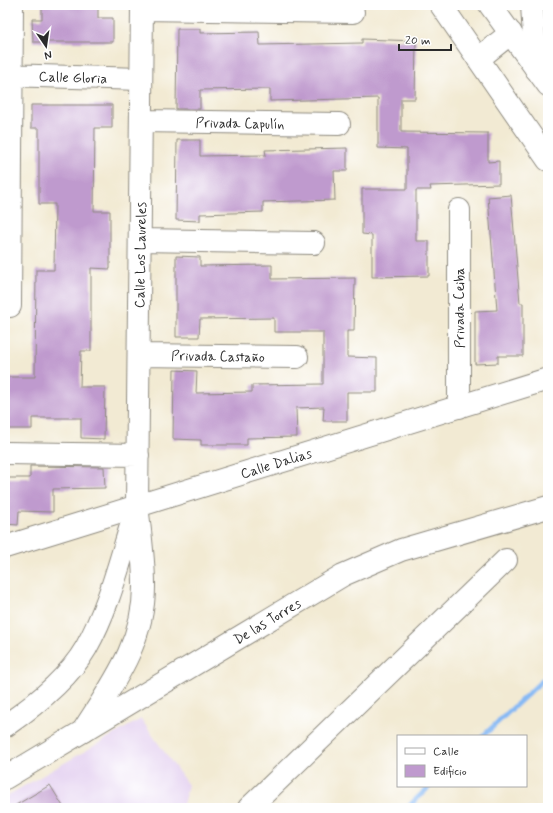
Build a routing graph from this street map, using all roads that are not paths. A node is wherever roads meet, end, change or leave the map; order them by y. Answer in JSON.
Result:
{"nodes":[{"id":1,"x":12,"y":5,"type":"edge"},
{"id":2,"x":441,"y":5,"type":"edge"},
{"id":3,"x":490,"y":5,"type":"edge"},
{"id":4,"x":532,"y":5,"type":"edge"},
{"id":5,"x":142,"y":7,"type":"edge"},
{"id":6,"x":353,"y":12,"type":"dead end"},
{"id":7,"x":511,"y":33,"type":"junction"},
{"id":8,"x":478,"y":59,"type":"junction"},
{"id":9,"x":8,"y":76,"type":"edge"},
{"id":10,"x":542,"y":77,"type":"edge"},
{"id":11,"x":141,"y":79,"type":"junction"},
{"id":12,"x":141,"y":121,"type":"junction"},
{"id":13,"x":339,"y":124,"type":"dead end"},
{"id":14,"x":548,"y":160,"type":"edge"},
{"id":15,"x":459,"y":210,"type":"dead end"},
{"id":16,"x":140,"y":240,"type":"junction"},
{"id":17,"x":314,"y":243,"type":"dead end"},
{"id":18,"x":10,"y":306,"type":"dead end"},
{"id":19,"x":139,"y":355,"type":"junction"},
{"id":20,"x":297,"y":357,"type":"dead end"},
{"id":21,"x":548,"y":379,"type":"edge"},
{"id":22,"x":459,"y":407,"type":"junction"},
{"id":23,"x":5,"y":453,"type":"edge"},
{"id":24,"x":138,"y":455,"type":"junction"},
{"id":25,"x":137,"y":505,"type":"junction"},
{"id":26,"x":548,"y":506,"type":"edge"},
{"id":27,"x":5,"y":547,"type":"edge"},
{"id":28,"x":506,"y":560,"type":"dead end"},
{"id":29,"x":5,"y":726,"type":"edge"},
{"id":30,"x":83,"y":731,"type":"junction"},
{"id":31,"x":5,"y":778,"type":"edge"},
{"id":32,"x":249,"y":808,"type":"edge"}],
"edges":[{"from":1,"to":9,"type":"street"},
{"from":2,"to":8,"type":"street"},
{"from":3,"to":7,"type":"street"},
{"from":4,"to":10,"type":"street"},
{"from":5,"to":6,"type":"street"},
{"from":5,"to":11,"type":"street","name":"Calle Los Laureles"},
{"from":7,"to":8,"type":"street"},
{"from":7,"to":10,"type":"street"},
{"from":8,"to":14,"type":"street"},
{"from":9,"to":11,"type":"street","name":"Calle Gloria"},
{"from":9,"to":18,"type":"street"},
{"from":11,"to":12,"type":"street","name":"Calle Los Laureles"},
{"from":12,"to":13,"type":"street","name":"Privada Capulín"},
{"from":12,"to":16,"type":"street","name":"Calle Los Laureles"},
{"from":15,"to":22,"type":"street","name":"Privada Ceiba"},
{"from":16,"to":17,"type":"street"},
{"from":16,"to":19,"type":"street","name":"Calle Los Laureles"},
{"from":19,"to":20,"type":"street","name":"Privada Castaño"},
{"from":19,"to":24,"type":"street","name":"Calle Los Laureles"},
{"from":21,"to":22,"type":"street","name":"Calle Dalias"},
{"from":22,"to":25,"type":"street","name":"Calle Dalias"},
{"from":23,"to":24,"type":"street"},
{"from":24,"to":25,"type":"street","name":"Calle Los Laureles"},
{"from":25,"to":27,"type":"street","name":"Calle Dalias"},
{"from":25,"to":29,"type":"street"},
{"from":25,"to":30,"type":"street"},
{"from":26,"to":30,"type":"street","name":"De las Torres"},
{"from":28,"to":32,"type":"street"},
{"from":30,"to":31,"type":"street","name":"De las Torres"}]}
